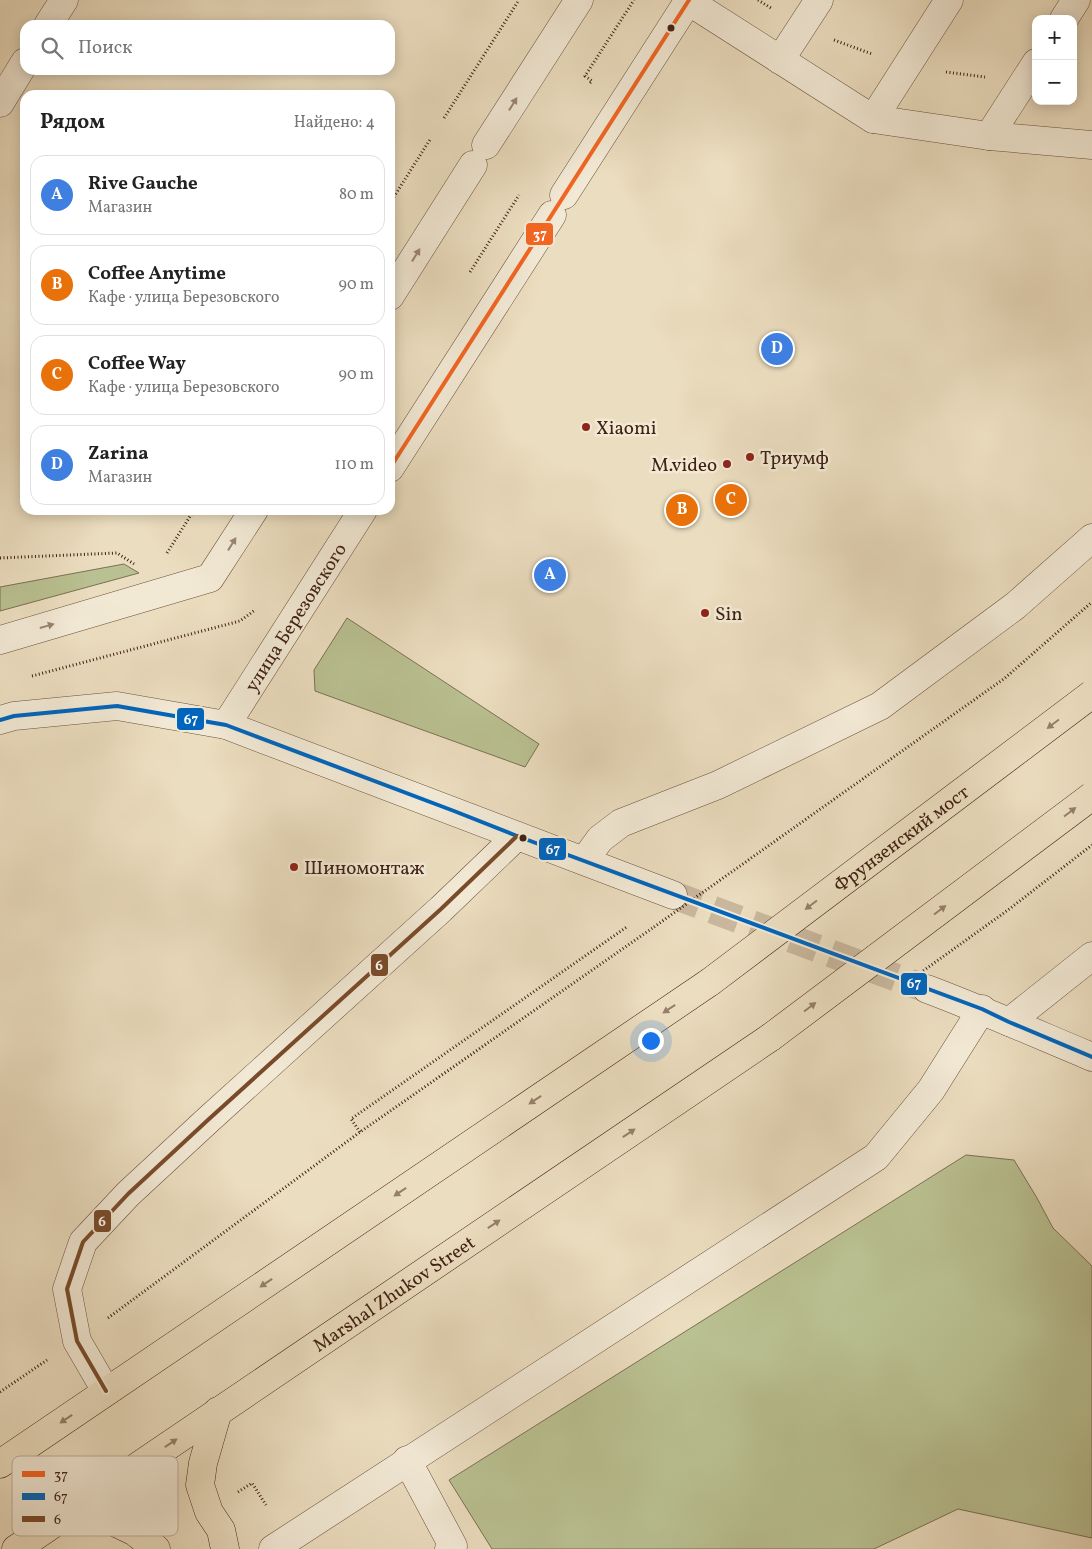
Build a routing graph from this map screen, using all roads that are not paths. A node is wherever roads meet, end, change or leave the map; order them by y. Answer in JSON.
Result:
{"nodes":[{"id":1,"x":64,"y":0,"type":"edge"},
{"id":2,"x":578,"y":0,"type":"edge"},
{"id":3,"x":818,"y":0,"type":"edge"},
{"id":4,"x":949,"y":0,"type":"edge"},
{"id":5,"x":1076,"y":0,"type":"edge"},
{"id":6,"x":688,"y":1,"type":"edge"},
{"id":7,"x":1067,"y":15,"type":"edge"},
{"id":8,"x":51,"y":20,"type":"edge"},
{"id":9,"x":780,"y":60,"type":"junction"},
{"id":10,"x":1032,"y":69,"type":"edge"},
{"id":11,"x":20,"y":70,"type":"edge"},
{"id":12,"x":0,"y":102,"type":"edge"},
{"id":13,"x":873,"y":120,"type":"junction"},
{"id":14,"x":990,"y":136,"type":"junction"},
{"id":15,"x":1092,"y":145,"type":"edge"},
{"id":16,"x":395,"y":288,"type":"edge"},
{"id":17,"x":395,"y":460,"type":"edge"},
{"id":18,"x":251,"y":515,"type":"edge"},
{"id":19,"x":360,"y":515,"type":"edge"},
{"id":20,"x":1092,"y":538,"type":"edge"},
{"id":21,"x":0,"y":640,"type":"edge"},
{"id":22,"x":1092,"y":694,"type":"edge"},
{"id":23,"x":0,"y":720,"type":"edge"},
{"id":24,"x":226,"y":725,"type":"junction"},
{"id":25,"x":1092,"y":796,"type":"edge"},
{"id":26,"x":517,"y":836,"type":"junction"},
{"id":27,"x":584,"y":861,"type":"junction"},
{"id":28,"x":673,"y":895,"type":"tunnel mouth"},
{"id":29,"x":1092,"y":956,"type":"edge"},
{"id":30,"x":915,"y":987,"type":"tunnel mouth"},
{"id":31,"x":982,"y":1009,"type":"junction"},
{"id":32,"x":1009,"y":1022,"type":"junction"},
{"id":33,"x":1092,"y":1057,"type":"edge"},
{"id":34,"x":106,"y":1391,"type":"junction"},
{"id":35,"x":218,"y":1411,"type":"junction"},
{"id":36,"x":152,"y":1456,"type":"edge"},
{"id":37,"x":407,"y":1460,"type":"junction"},
{"id":38,"x":0,"y":1464,"type":"edge"},
{"id":39,"x":35,"y":1536,"type":"edge"},
{"id":40,"x":140,"y":1536,"type":"edge"},
{"id":41,"x":16,"y":1549,"type":"edge"},
{"id":42,"x":156,"y":1549,"type":"edge"},
{"id":43,"x":225,"y":1549,"type":"edge"},
{"id":44,"x":273,"y":1549,"type":"edge"},
{"id":45,"x":449,"y":1549,"type":"edge"}],
"edges":[{"from":1,"to":8,"type":"street"},
{"from":16,"to":2,"type":"street","one_way":true},
{"from":3,"to":9,"type":"street"},
{"from":4,"to":13,"type":"street"},
{"from":5,"to":7,"type":"street"},
{"from":6,"to":9,"type":"street"},
{"from":6,"to":17,"type":"street"},
{"from":9,"to":13,"type":"street"},
{"from":10,"to":14,"type":"street"},
{"from":11,"to":12,"type":"street"},
{"from":13,"to":14,"type":"street"},
{"from":14,"to":15,"type":"street"},
{"from":21,"to":18,"type":"street","one_way":true},
{"from":19,"to":24,"type":"street","name":"улица Березовского"},
{"from":20,"to":27,"type":"street"},
{"from":22,"to":34,"type":"main road","name":"Фрунзенский мост","one_way":true,"bridge":true},
{"from":23,"to":24,"type":"street"},
{"from":24,"to":26,"type":"street"},
{"from":35,"to":25,"type":"main road","name":"Marshal Zhukov Street","one_way":true,"bridge":true},
{"from":26,"to":27,"type":"street"},
{"from":26,"to":34,"type":"street"},
{"from":27,"to":28,"type":"street"},
{"from":29,"to":32,"type":"street"},
{"from":30,"to":31,"type":"street"},
{"from":31,"to":32,"type":"street"},
{"from":31,"to":37,"type":"street"},
{"from":32,"to":33,"type":"street"},
{"from":34,"to":38,"type":"main road","one_way":true},
{"from":36,"to":35,"type":"main road","name":"Marshal Zhukov Street","one_way":true},
{"from":35,"to":43,"type":"main road"},
{"from":37,"to":44,"type":"street"},
{"from":37,"to":45,"type":"street"},
{"from":39,"to":41,"type":"main road","name":"Marshal Zhukov Street"},
{"from":40,"to":42,"type":"main road"}]}
